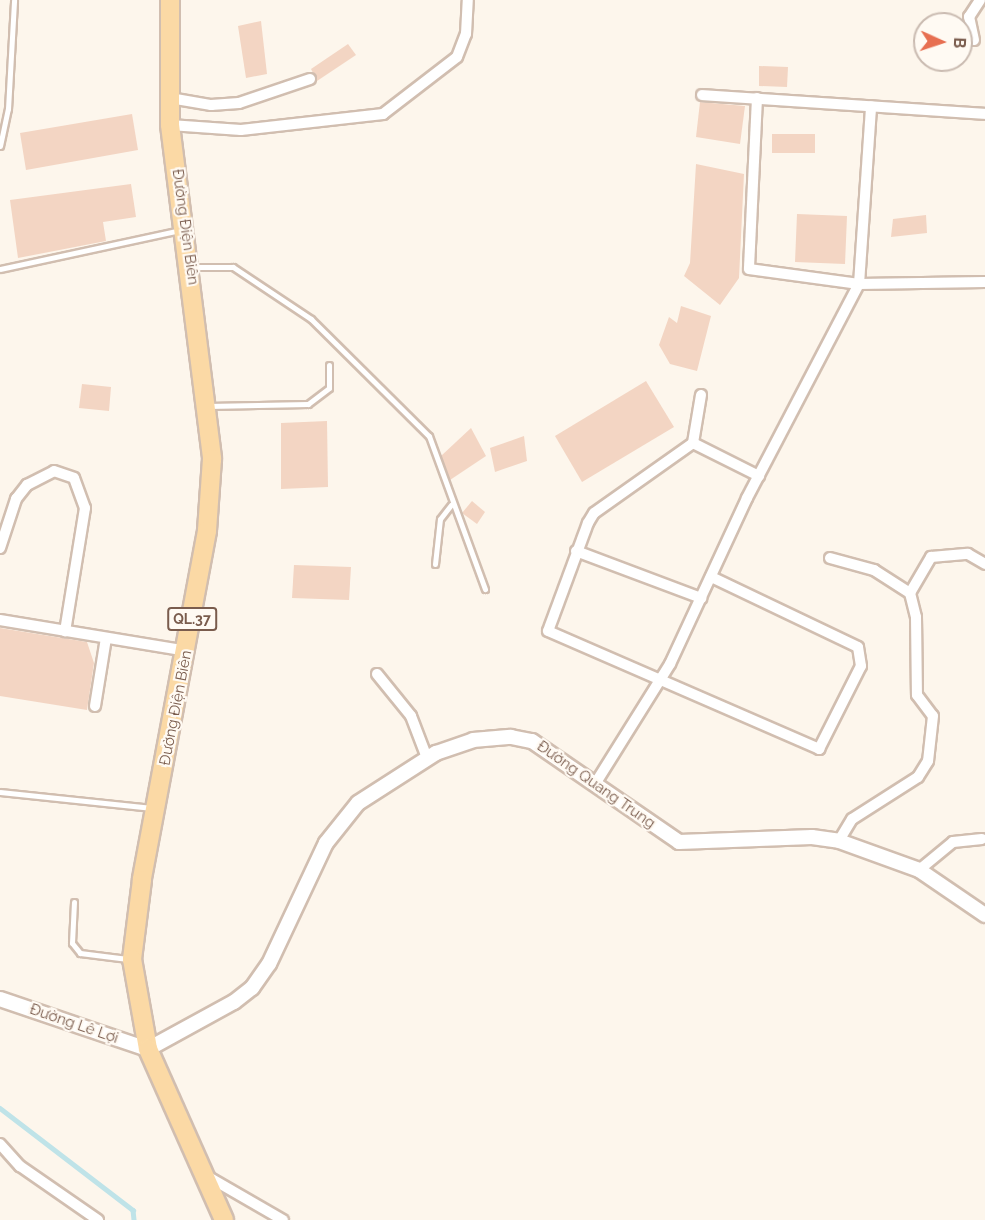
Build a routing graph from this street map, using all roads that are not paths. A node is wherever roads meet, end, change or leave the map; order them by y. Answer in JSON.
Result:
{"nodes":[{"id":1,"x":14,"y":0,"type":"edge"},
{"id":2,"x":171,"y":0,"type":"edge"},
{"id":3,"x":468,"y":0,"type":"edge"},
{"id":4,"x":980,"y":0,"type":"edge"},
{"id":5,"x":974,"y":40,"type":"dead end"},
{"id":6,"x":310,"y":79,"type":"dead end"},
{"id":7,"x":702,"y":95,"type":"dead end"},
{"id":8,"x":170,"y":98,"type":"junction"},
{"id":9,"x":757,"y":98,"type":"junction"},
{"id":10,"x":872,"y":106,"type":"junction"},
{"id":11,"x":985,"y":114,"type":"edge"},
{"id":12,"x":170,"y":125,"type":"junction"},
{"id":13,"x":0,"y":146,"type":"edge"},
{"id":14,"x":184,"y":229,"type":"junction"},
{"id":15,"x":190,"y":267,"type":"junction"},
{"id":16,"x":0,"y":269,"type":"edge"},
{"id":17,"x":985,"y":282,"type":"edge"},
{"id":18,"x":859,"y":284,"type":"junction"},
{"id":19,"x":329,"y":365,"type":"dead end"},
{"id":20,"x":701,"y":395,"type":"dead end"},
{"id":21,"x":206,"y":406,"type":"junction"},
{"id":22,"x":693,"y":443,"type":"junction"},
{"id":23,"x":759,"y":476,"type":"junction"},
{"id":24,"x":451,"y":505,"type":"junction"},
{"id":25,"x":0,"y":548,"type":"edge"},
{"id":26,"x":576,"y":551,"type":"junction"},
{"id":27,"x":830,"y":558,"type":"dead end"},
{"id":28,"x":435,"y":564,"type":"dead end"},
{"id":29,"x":985,"y":564,"type":"edge"},
{"id":30,"x":711,"y":577,"type":"junction"},
{"id":31,"x":485,"y":589,"type":"dead end"},
{"id":32,"x":910,"y":593,"type":"junction"},
{"id":33,"x":701,"y":598,"type":"junction"},
{"id":34,"x":0,"y":620,"type":"edge"},
{"id":35,"x":65,"y":631,"type":"junction"},
{"id":36,"x":106,"y":638,"type":"junction"},
{"id":37,"x":187,"y":651,"type":"junction"},
{"id":38,"x":377,"y":674,"type":"dead end"},
{"id":39,"x":660,"y":681,"type":"junction"},
{"id":40,"x":95,"y":706,"type":"dead end"},
{"id":41,"x":427,"y":758,"type":"junction"},
{"id":42,"x":595,"y":784,"type":"junction"},
{"id":43,"x":0,"y":792,"type":"edge"},
{"id":44,"x":156,"y":808,"type":"junction"},
{"id":45,"x":982,"y":839,"type":"dead end"},
{"id":46,"x":839,"y":841,"type":"junction"},
{"id":47,"x":919,"y":870,"type":"junction"},
{"id":48,"x":74,"y":902,"type":"dead end"},
{"id":49,"x":985,"y":915,"type":"edge"},
{"id":50,"x":132,"y":959,"type":"junction"},
{"id":51,"x":0,"y":999,"type":"edge"},
{"id":52,"x":148,"y":1049,"type":"junction"},
{"id":53,"x":0,"y":1144,"type":"edge"},
{"id":54,"x":204,"y":1175,"type":"junction"},
{"id":55,"x":98,"y":1220,"type":"edge"},
{"id":56,"x":224,"y":1220,"type":"edge"},
{"id":57,"x":282,"y":1220,"type":"edge"}],
"edges":[{"from":1,"to":13,"type":"lane"},
{"from":2,"to":8,"type":"main road","name":"Đường Điện Biên","number":"QL.37"},
{"from":3,"to":12,"type":"street"},
{"from":4,"to":5,"type":"street"},
{"from":6,"to":8,"type":"street"},
{"from":7,"to":9,"type":"street"},
{"from":8,"to":12,"type":"main road","name":"Đường Điện Biên","number":"QL.37"},
{"from":9,"to":10,"type":"street"},
{"from":9,"to":18,"type":"street"},
{"from":10,"to":11,"type":"street"},
{"from":10,"to":18,"type":"street"},
{"from":12,"to":14,"type":"main road","name":"Đường Điện Biên","number":"QL.37"},
{"from":14,"to":15,"type":"main road","name":"Đường Điện Biên","number":"QL.37"},
{"from":14,"to":16,"type":"lane"},
{"from":15,"to":21,"type":"main road","name":"Đường Điện Biên","number":"QL.37"},
{"from":15,"to":24,"type":"lane"},
{"from":17,"to":18,"type":"street"},
{"from":18,"to":23,"type":"street"},
{"from":19,"to":21,"type":"lane"},
{"from":20,"to":22,"type":"street"},
{"from":21,"to":37,"type":"main road","name":"Đường Điện Biên","number":"QL.37"},
{"from":22,"to":23,"type":"street"},
{"from":22,"to":26,"type":"street"},
{"from":23,"to":30,"type":"street"},
{"from":24,"to":28,"type":"lane"},
{"from":24,"to":31,"type":"lane"},
{"from":25,"to":35,"type":"street"},
{"from":26,"to":33,"type":"street"},
{"from":26,"to":39,"type":"street"},
{"from":27,"to":32,"type":"street"},
{"from":29,"to":32,"type":"street"},
{"from":30,"to":33,"type":"street"},
{"from":30,"to":39,"type":"street"},
{"from":32,"to":46,"type":"street"},
{"from":33,"to":39,"type":"street"},
{"from":34,"to":35,"type":"street"},
{"from":35,"to":36,"type":"street"},
{"from":36,"to":37,"type":"street"},
{"from":36,"to":40,"type":"street"},
{"from":37,"to":44,"type":"main road","name":"Đường Điện Biên","number":"QL.37"},
{"from":38,"to":41,"type":"street"},
{"from":39,"to":42,"type":"street"},
{"from":41,"to":42,"type":"street","name":"Đường Quang Trung"},
{"from":41,"to":52,"type":"street","name":"Đường Quang Trung"},
{"from":42,"to":46,"type":"street","name":"Đường Quang Trung"},
{"from":43,"to":44,"type":"lane"},
{"from":44,"to":50,"type":"main road","name":"Đường Điện Biên","number":"QL.37"},
{"from":45,"to":47,"type":"street"},
{"from":46,"to":47,"type":"street","name":"Đường Quang Trung"},
{"from":47,"to":49,"type":"street","name":"Đường Quang Trung"},
{"from":48,"to":50,"type":"lane"},
{"from":50,"to":52,"type":"main road","name":"Đường Điện Biên","number":"QL.37"},
{"from":51,"to":52,"type":"street","name":"Đường Lê Lợi"},
{"from":52,"to":54,"type":"main road","name":"Đường Điện Biên","number":"QL.37"},
{"from":53,"to":55,"type":"street"},
{"from":54,"to":56,"type":"main road","name":"Đường Điện Biên","number":"QL.37"},
{"from":54,"to":57,"type":"street"}]}
